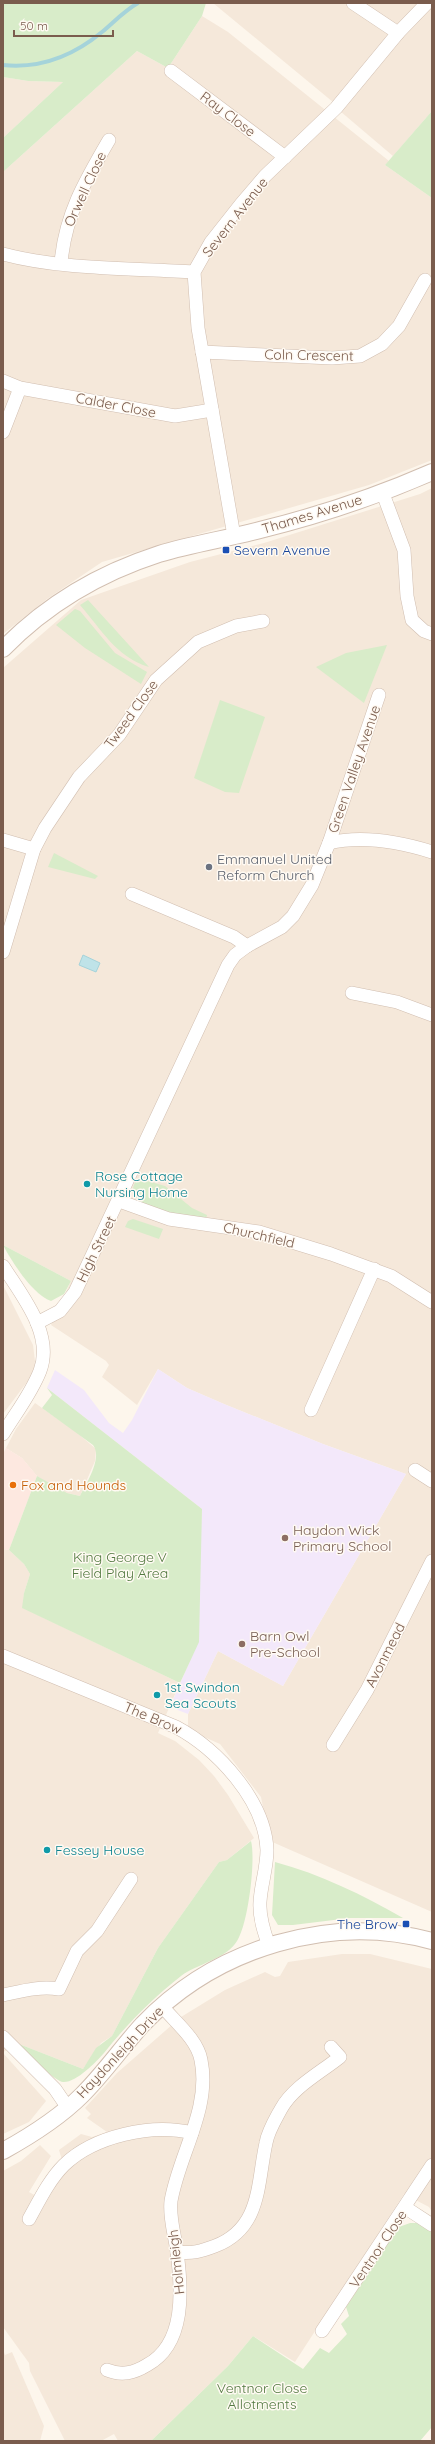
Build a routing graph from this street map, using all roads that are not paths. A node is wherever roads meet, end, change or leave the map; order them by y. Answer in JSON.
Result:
{"nodes":[{"id":1,"x":353,"y":3,"type":"edge"},
{"id":2,"x":427,"y":3,"type":"edge"},
{"id":3,"x":398,"y":33,"type":"junction"},
{"id":4,"x":171,"y":71,"type":"dead end"},
{"id":5,"x":109,"y":140,"type":"dead end"},
{"id":6,"x":285,"y":156,"type":"junction"},
{"id":7,"x":3,"y":254,"type":"edge"},
{"id":8,"x":61,"y":263,"type":"junction"},
{"id":9,"x":194,"y":272,"type":"junction"},
{"id":10,"x":425,"y":280,"type":"dead end"},
{"id":11,"x":202,"y":352,"type":"junction"},
{"id":12,"x":3,"y":381,"type":"edge"},
{"id":13,"x":20,"y":388,"type":"junction"},
{"id":14,"x":212,"y":410,"type":"junction"},
{"id":15,"x":3,"y":432,"type":"edge"},
{"id":16,"x":432,"y":472,"type":"edge"},
{"id":17,"x":382,"y":491,"type":"junction"},
{"id":18,"x":234,"y":536,"type":"junction"},
{"id":19,"x":263,"y":621,"type":"dead end"},
{"id":20,"x":432,"y":634,"type":"edge"},
{"id":21,"x":3,"y":650,"type":"edge"},
{"id":22,"x":379,"y":695,"type":"dead end"},
{"id":23,"x":3,"y":840,"type":"edge"},
{"id":24,"x":329,"y":843,"type":"junction"},
{"id":25,"x":34,"y":849,"type":"junction"},
{"id":26,"x":432,"y":852,"type":"edge"},
{"id":27,"x":132,"y":894,"type":"dead end"},
{"id":28,"x":247,"y":946,"type":"junction"},
{"id":29,"x":3,"y":952,"type":"edge"},
{"id":30,"x":352,"y":993,"type":"dead end"},
{"id":31,"x":432,"y":1016,"type":"edge"},
{"id":32,"x":119,"y":1201,"type":"junction"},
{"id":33,"x":3,"y":1266,"type":"edge"},
{"id":34,"x":374,"y":1269,"type":"junction"},
{"id":35,"x":432,"y":1302,"type":"edge"},
{"id":36,"x":37,"y":1323,"type":"junction"},
{"id":37,"x":311,"y":1410,"type":"dead end"},
{"id":38,"x":3,"y":1434,"type":"edge"},
{"id":39,"x":415,"y":1470,"type":"dead end"},
{"id":40,"x":432,"y":1481,"type":"edge"},
{"id":41,"x":432,"y":1561,"type":"edge"},
{"id":42,"x":3,"y":1656,"type":"edge"},
{"id":43,"x":333,"y":1746,"type":"dead end"},
{"id":44,"x":131,"y":1879,"type":"dead end"},
{"id":45,"x":432,"y":1941,"type":"edge"},
{"id":46,"x":269,"y":1946,"type":"junction"},
{"id":47,"x":3,"y":1995,"type":"edge"},
{"id":48,"x":162,"y":2006,"type":"junction"},
{"id":49,"x":3,"y":2037,"type":"edge"},
{"id":50,"x":331,"y":2047,"type":"dead end"},
{"id":51,"x":68,"y":2108,"type":"junction"},
{"id":52,"x":192,"y":2132,"type":"junction"},
{"id":53,"x":3,"y":2151,"type":"edge"},
{"id":54,"x":432,"y":2165,"type":"edge"},
{"id":55,"x":406,"y":2208,"type":"junction"},
{"id":56,"x":29,"y":2219,"type":"dead end"},
{"id":57,"x":432,"y":2225,"type":"edge"},
{"id":58,"x":177,"y":2252,"type":"junction"},
{"id":59,"x":322,"y":2331,"type":"dead end"},
{"id":60,"x":107,"y":2370,"type":"dead end"}],
"edges":[{"from":1,"to":3,"type":"street"},
{"from":2,"to":3,"type":"street","name":"Severn Avenue"},
{"from":3,"to":6,"type":"street","name":"Severn Avenue"},
{"from":4,"to":6,"type":"street","name":"Ray Close"},
{"from":5,"to":8,"type":"street","name":"Orwell Close"},
{"from":6,"to":9,"type":"street","name":"Severn Avenue"},
{"from":7,"to":8,"type":"street"},
{"from":8,"to":9,"type":"street"},
{"from":9,"to":11,"type":"street","name":"Severn Avenue"},
{"from":10,"to":11,"type":"street","name":"Coln Crescent"},
{"from":11,"to":14,"type":"street","name":"Severn Avenue"},
{"from":12,"to":13,"type":"street","name":"Calder Close"},
{"from":13,"to":14,"type":"street","name":"Calder Close"},
{"from":13,"to":15,"type":"street"},
{"from":14,"to":18,"type":"street","name":"Severn Avenue"},
{"from":16,"to":17,"type":"street","name":"Thames Avenue"},
{"from":17,"to":18,"type":"street","name":"Thames Avenue"},
{"from":17,"to":20,"type":"street"},
{"from":18,"to":21,"type":"street","name":"Thames Avenue"},
{"from":19,"to":25,"type":"street","name":"Tweed Close"},
{"from":22,"to":24,"type":"street","name":"Green Valley Avenue"},
{"from":23,"to":25,"type":"street"},
{"from":24,"to":26,"type":"street"},
{"from":24,"to":28,"type":"street","name":"Green Valley Avenue"},
{"from":25,"to":29,"type":"street","name":"Tweed Close"},
{"from":27,"to":28,"type":"street"},
{"from":28,"to":32,"type":"street","name":"High Street"},
{"from":30,"to":31,"type":"street"},
{"from":32,"to":34,"type":"street","name":"Churchfield"},
{"from":32,"to":36,"type":"street","name":"High Street"},
{"from":33,"to":36,"type":"street"},
{"from":34,"to":35,"type":"street","name":"Churchfield"},
{"from":34,"to":37,"type":"street"},
{"from":36,"to":38,"type":"street"},
{"from":39,"to":40,"type":"street"},
{"from":41,"to":43,"type":"street","name":"Avonmead"},
{"from":42,"to":46,"type":"street","name":"The Brow"},
{"from":44,"to":47,"type":"street"},
{"from":45,"to":46,"type":"street","name":"Haydonleigh Drive"},
{"from":46,"to":48,"type":"street","name":"Haydonleigh Drive"},
{"from":48,"to":51,"type":"street","name":"Haydonleigh Drive"},
{"from":48,"to":52,"type":"street","name":"Holmleigh"},
{"from":49,"to":51,"type":"street"},
{"from":50,"to":58,"type":"street"},
{"from":51,"to":53,"type":"street","name":"Haydonleigh Drive"},
{"from":52,"to":56,"type":"street"},
{"from":52,"to":58,"type":"street","name":"Holmleigh"},
{"from":54,"to":55,"type":"street","name":"Ventnor Close"},
{"from":55,"to":57,"type":"street"},
{"from":55,"to":59,"type":"street","name":"Ventnor Close"},
{"from":58,"to":60,"type":"street","name":"Holmleigh"}]}
